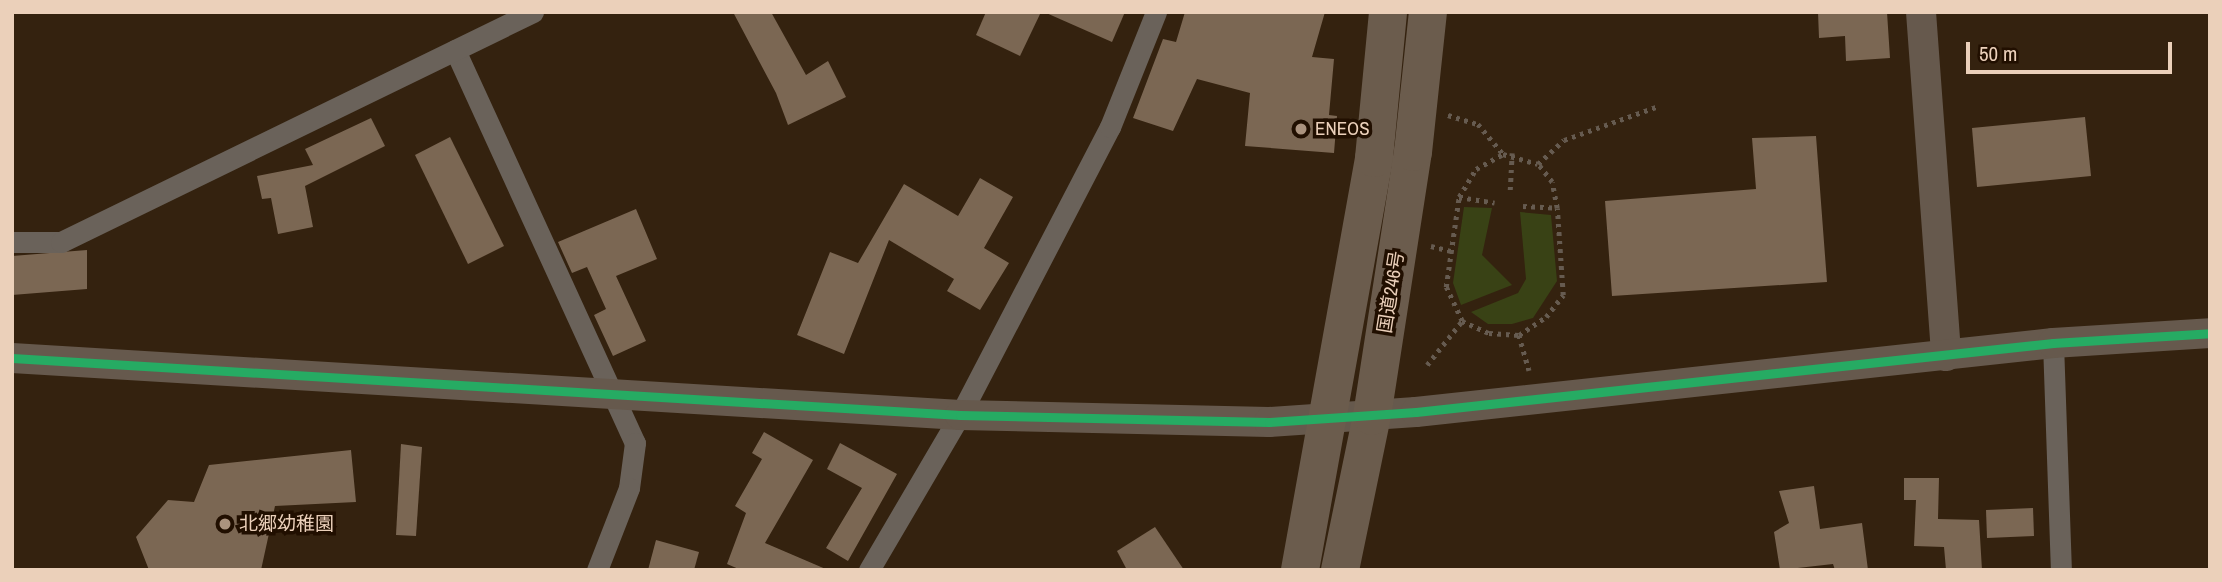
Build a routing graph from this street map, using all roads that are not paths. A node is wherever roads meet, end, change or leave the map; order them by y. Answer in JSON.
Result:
{"nodes":[{"id":1,"x":533,"y":12,"type":"edge"},
{"id":2,"x":1156,"y":12,"type":"edge"},
{"id":3,"x":1388,"y":12,"type":"edge"},
{"id":4,"x":1428,"y":12,"type":"edge"},
{"id":5,"x":1921,"y":12,"type":"edge"},
{"id":6,"x":455,"y":50,"type":"junction"},
{"id":7,"x":12,"y":242,"type":"edge"},
{"id":8,"x":2210,"y":333,"type":"edge"},
{"id":9,"x":2053,"y":343,"type":"junction"},
{"id":10,"x":1946,"y":356,"type":"junction"},
{"id":11,"x":12,"y":358,"type":"edge"},
{"id":12,"x":613,"y":396,"type":"junction"},
{"id":13,"x":960,"y":415,"type":"junction"},
{"id":14,"x":1372,"y":416,"type":"junction"},
{"id":15,"x":1326,"y":420,"type":"junction"},
{"id":16,"x":597,"y":570,"type":"edge"},
{"id":17,"x":869,"y":570,"type":"edge"},
{"id":18,"x":1300,"y":570,"type":"edge"},
{"id":19,"x":1340,"y":570,"type":"edge"},
{"id":20,"x":2061,"y":570,"type":"edge"}],
"edges":[{"from":1,"to":6,"type":"street"},
{"from":2,"to":13,"type":"street"},
{"from":3,"to":15,"type":"highway","name":"国道246号"},
{"from":4,"to":14,"type":"highway","name":"国道246号"},
{"from":5,"to":10,"type":"street"},
{"from":6,"to":7,"type":"street"},
{"from":6,"to":12,"type":"street"},
{"from":8,"to":9,"type":"street"},
{"from":9,"to":10,"type":"street"},
{"from":9,"to":20,"type":"street"},
{"from":10,"to":14,"type":"street"},
{"from":11,"to":12,"type":"street"},
{"from":12,"to":13,"type":"street"},
{"from":12,"to":16,"type":"street"},
{"from":13,"to":15,"type":"street"},
{"from":13,"to":17,"type":"street"},
{"from":14,"to":15,"type":"street"},
{"from":14,"to":19,"type":"highway","name":"国道246号"},
{"from":15,"to":18,"type":"highway","name":"国道246号"}]}
